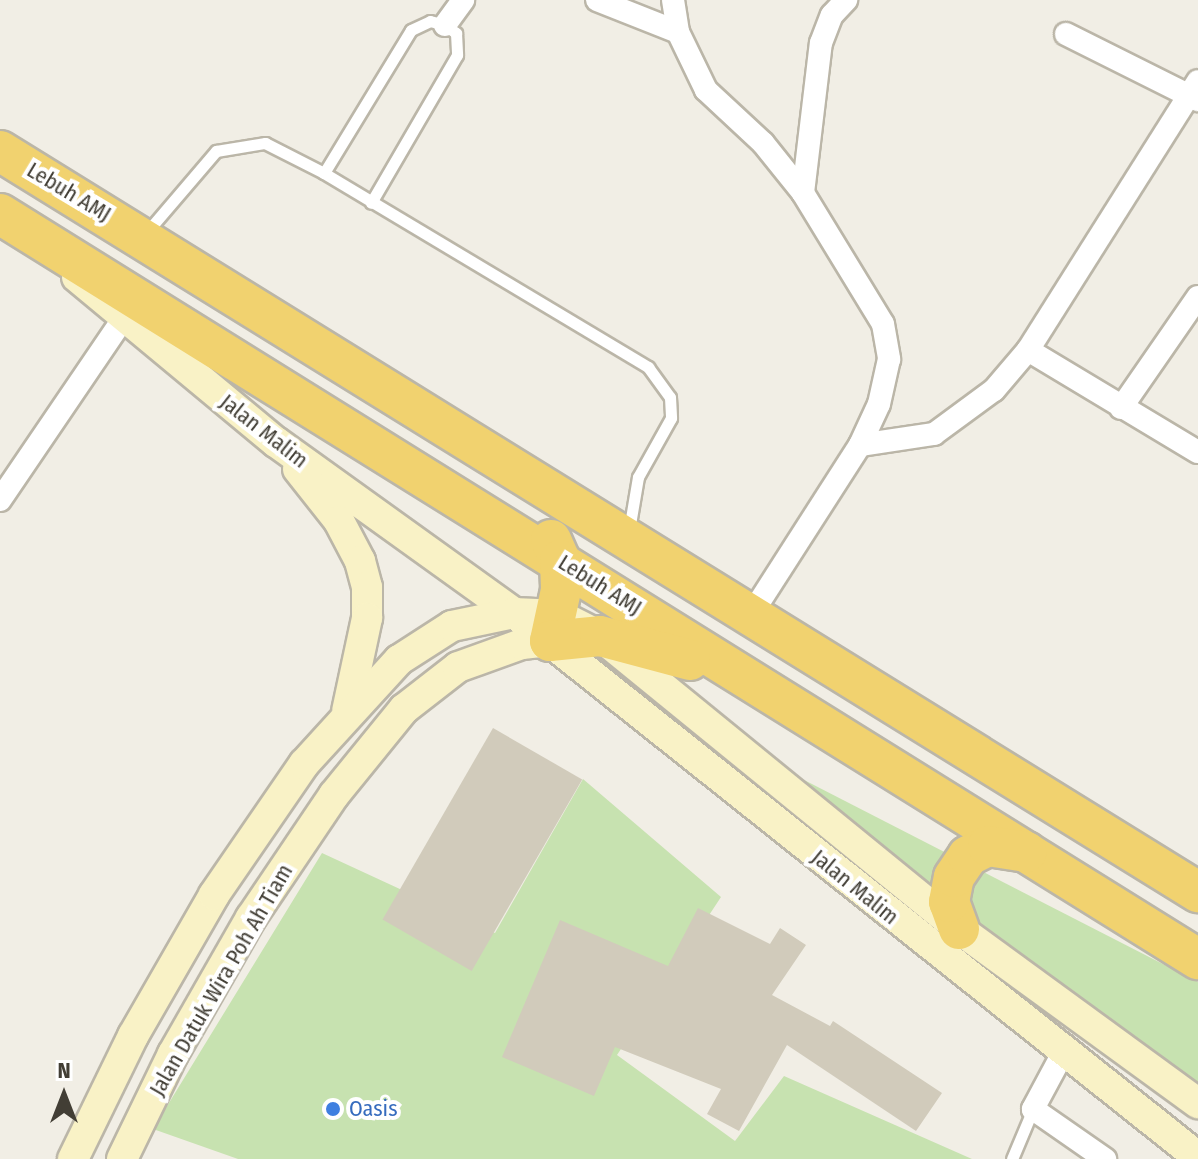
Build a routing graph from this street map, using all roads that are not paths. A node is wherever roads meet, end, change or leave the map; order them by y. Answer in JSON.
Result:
{"nodes":[{"id":1,"x":463,"y":0,"type":"edge"},
{"id":2,"x":597,"y":0,"type":"edge"},
{"id":3,"x":673,"y":0,"type":"edge"},
{"id":4,"x":846,"y":0,"type":"edge"},
{"id":5,"x":445,"y":25,"type":"junction"},
{"id":6,"x":678,"y":32,"type":"junction"},
{"id":7,"x":1066,"y":34,"type":"dead end"},
{"id":8,"x":1195,"y":92,"type":"edge"},
{"id":9,"x":0,"y":151,"type":"edge"},
{"id":10,"x":324,"y":173,"type":"junction"},
{"id":11,"x":803,"y":193,"type":"junction"},
{"id":12,"x":371,"y":203,"type":"junction"},
{"id":13,"x":14,"y":223,"type":"edge"},
{"id":14,"x":143,"y":237,"type":"junction"},
{"id":15,"x":1198,"y":297,"type":"edge"},
{"id":16,"x":123,"y":319,"type":"junction"},
{"id":17,"x":1028,"y":350,"type":"junction"},
{"id":18,"x":1121,"y":408,"type":"junction"},
{"id":19,"x":276,"y":442,"type":"junction"},
{"id":20,"x":860,"y":445,"type":"junction"},
{"id":21,"x":483,"y":448,"type":"junction"},
{"id":22,"x":1198,"y":452,"type":"edge"},
{"id":23,"x":0,"y":500,"type":"edge"},
{"id":24,"x":629,"y":539,"type":"junction"},
{"id":25,"x":560,"y":560,"type":"junction"},
{"id":26,"x":514,"y":613,"type":"junction"},
{"id":27,"x":749,"y":618,"type":"junction"},
{"id":28,"x":554,"y":628,"type":"junction"},
{"id":29,"x":600,"y":636,"type":"junction"},
{"id":30,"x":346,"y":713,"type":"junction"},
{"id":31,"x":842,"y":737,"type":"junction"},
{"id":32,"x":1034,"y":855,"type":"junction"},
{"id":33,"x":1198,"y":892,"type":"edge"},
{"id":34,"x":959,"y":929,"type":"junction"},
{"id":35,"x":1198,"y":959,"type":"edge"},
{"id":36,"x":1063,"y":1053,"type":"junction"},
{"id":37,"x":1198,"y":1103,"type":"edge"},
{"id":38,"x":1033,"y":1109,"type":"junction"},
{"id":39,"x":1198,"y":1157,"type":"edge"},
{"id":40,"x":73,"y":1159,"type":"edge"},
{"id":41,"x":122,"y":1159,"type":"edge"},
{"id":42,"x":1012,"y":1159,"type":"edge"},
{"id":43,"x":1105,"y":1159,"type":"edge"}],
"edges":[{"from":1,"to":5,"type":"street"},
{"from":2,"to":6,"type":"street"},
{"from":3,"to":6,"type":"street"},
{"from":4,"to":11,"type":"street"},
{"from":5,"to":10,"type":"lane"},
{"from":5,"to":12,"type":"lane"},
{"from":6,"to":11,"type":"street"},
{"from":7,"to":8,"type":"street"},
{"from":8,"to":17,"type":"street"},
{"from":9,"to":14,"type":"highway","name":"Lebuh AMJ"},
{"from":10,"to":12,"type":"lane"},
{"from":10,"to":14,"type":"lane"},
{"from":11,"to":20,"type":"street"},
{"from":12,"to":24,"type":"lane"},
{"from":13,"to":16,"type":"main road","name":"Jalan Malim"},
{"from":13,"to":25,"type":"highway","name":"Lebuh AMJ"},
{"from":14,"to":21,"type":"highway","name":"Lebuh AMJ"},
{"from":15,"to":18,"type":"street"},
{"from":16,"to":19,"type":"main road","name":"Jalan Malim"},
{"from":16,"to":23,"type":"street"},
{"from":17,"to":18,"type":"street"},
{"from":17,"to":20,"type":"street"},
{"from":18,"to":22,"type":"street"},
{"from":19,"to":26,"type":"main road","name":"Jalan Malim"},
{"from":19,"to":30,"type":"main road"},
{"from":20,"to":27,"type":"street"},
{"from":21,"to":24,"type":"highway","name":"Lebuh AMJ"},
{"from":21,"to":25,"type":"highway"},
{"from":24,"to":27,"type":"highway","name":"Lebuh AMJ"},
{"from":25,"to":28,"type":"highway"},
{"from":25,"to":31,"type":"highway","name":"Lebuh AMJ"},
{"from":26,"to":28,"type":"main road"},
{"from":26,"to":30,"type":"main road","name":"Jalan Datuk Wira Poh Ah Tiam"},
{"from":27,"to":33,"type":"highway","name":"Lebuh AMJ"},
{"from":28,"to":29,"type":"highway"},
{"from":28,"to":36,"type":"main road","name":"Jalan Malim"},
{"from":28,"to":41,"type":"main road","name":"Jalan Datuk Wira Poh Ah Tiam"},
{"from":29,"to":31,"type":"highway"},
{"from":29,"to":34,"type":"main road","name":"Jalan Malim"},
{"from":30,"to":40,"type":"main road","name":"Jalan Datuk Wira Poh Ah Tiam"},
{"from":31,"to":32,"type":"highway","name":"Lebuh AMJ"},
{"from":32,"to":34,"type":"highway"},
{"from":32,"to":35,"type":"highway","name":"Lebuh AMJ"},
{"from":34,"to":37,"type":"main road","name":"Jalan Malim"},
{"from":36,"to":38,"type":"street"},
{"from":36,"to":39,"type":"main road","name":"Jalan Malim"},
{"from":38,"to":42,"type":"lane"},
{"from":38,"to":43,"type":"street"}]}
